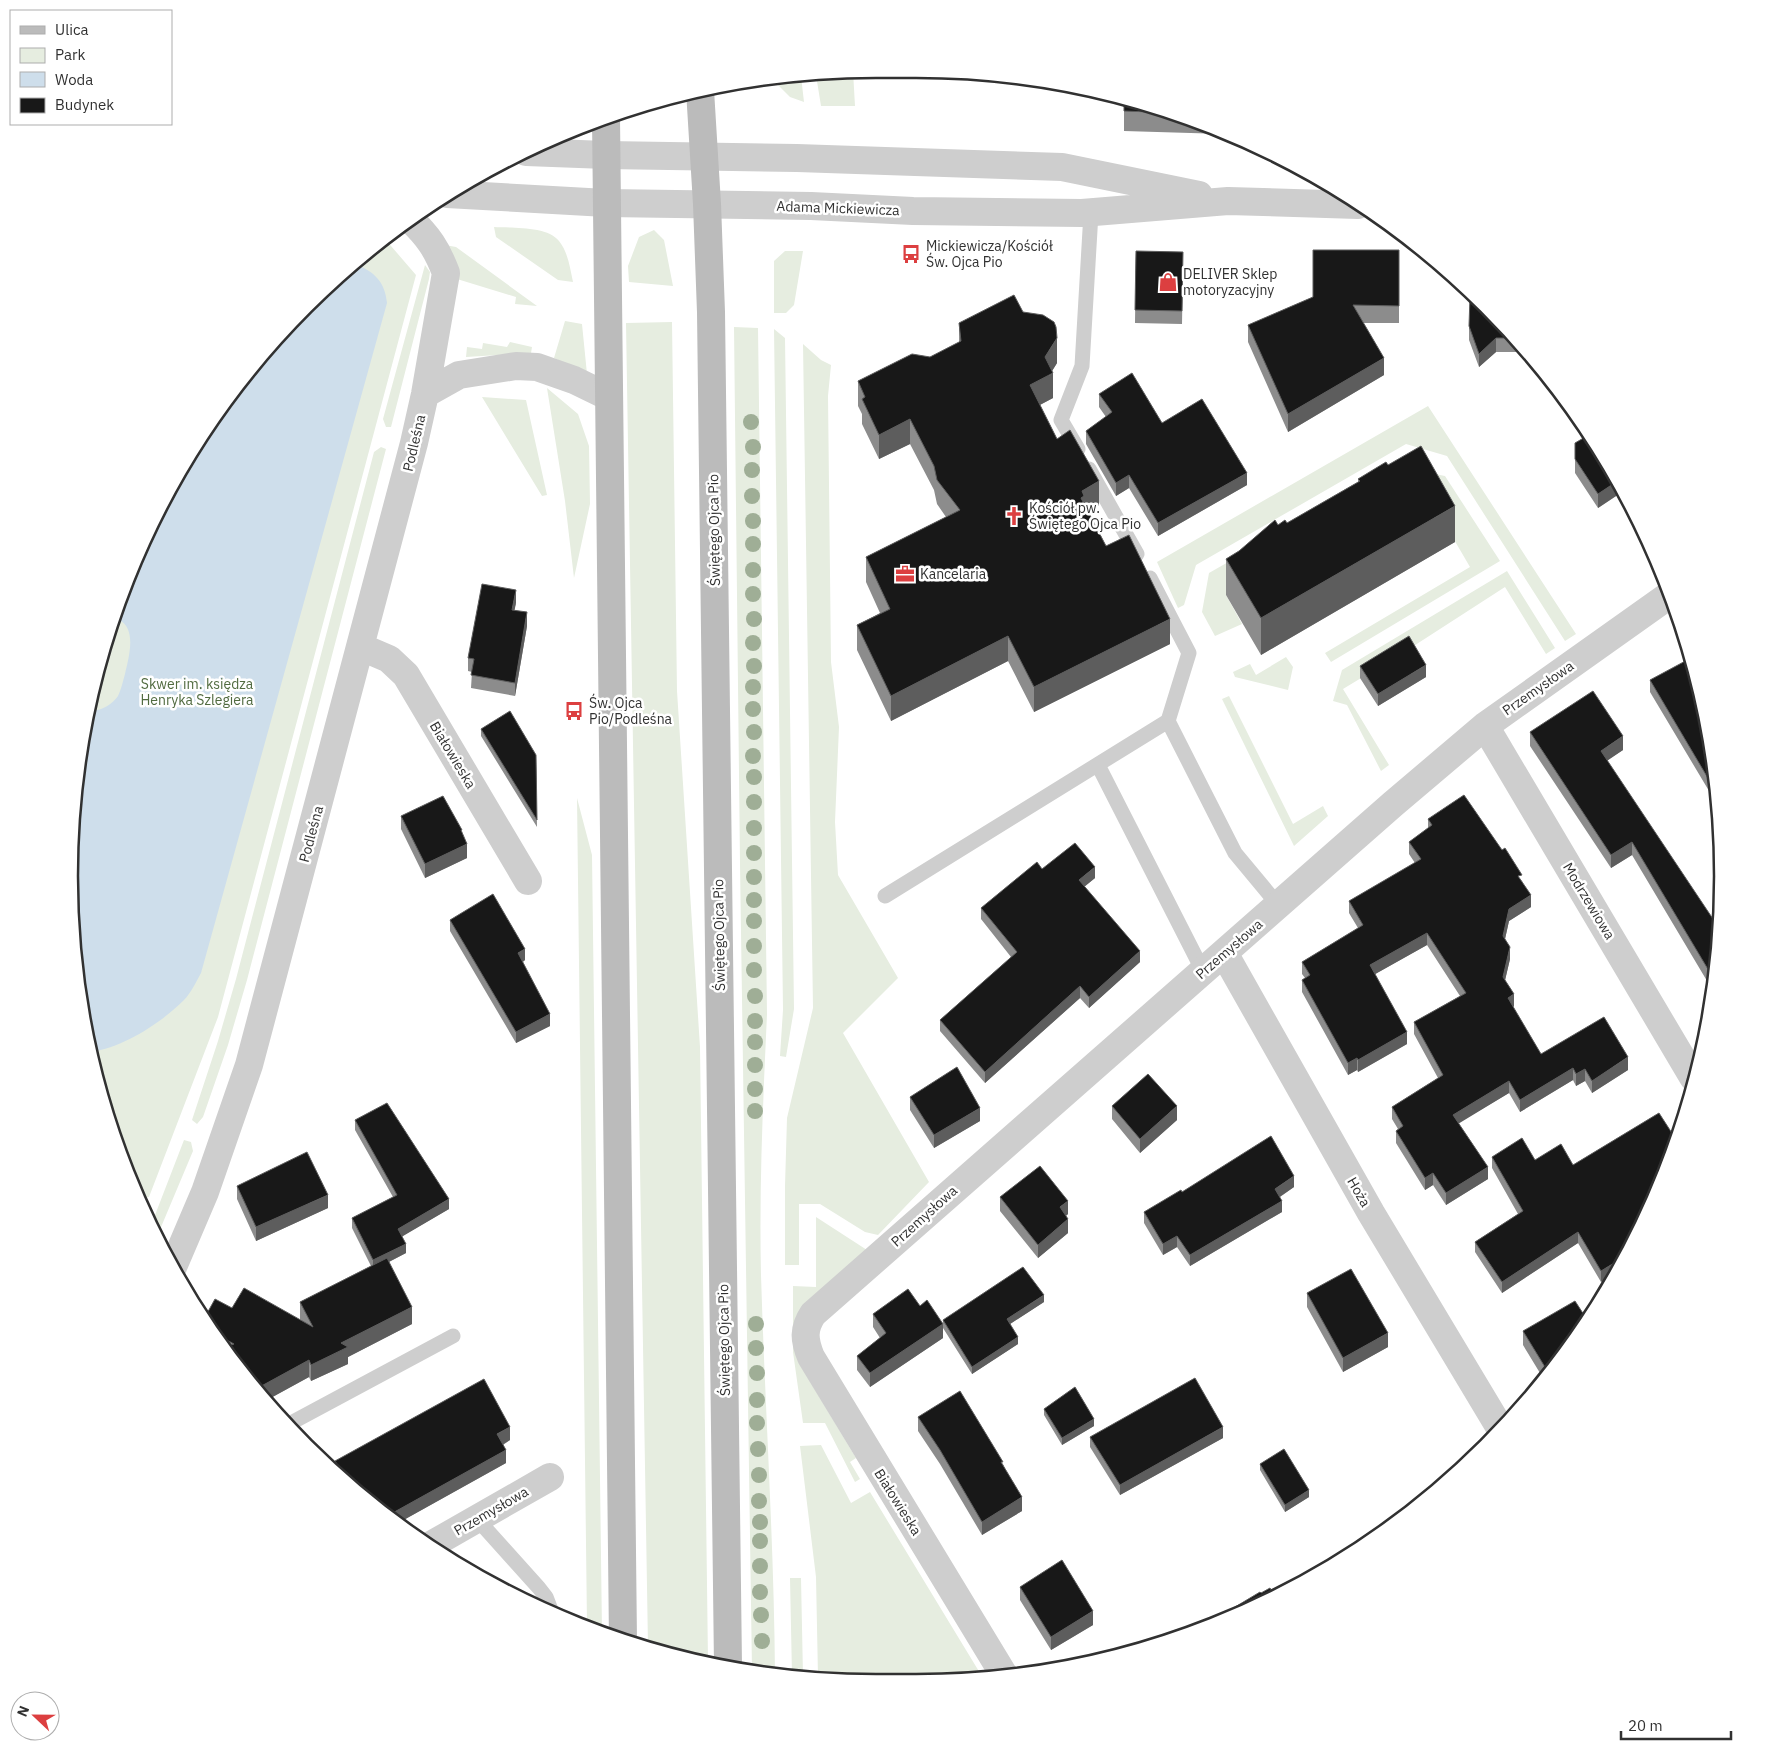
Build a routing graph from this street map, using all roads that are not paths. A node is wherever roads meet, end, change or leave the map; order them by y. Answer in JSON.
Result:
{"nodes":[{"id":1,"x":700,"y":98,"type":"edge"},
{"id":2,"x":606,"y":125,"type":"edge"},
{"id":3,"x":539,"y":152,"type":"edge"},
{"id":4,"x":606,"y":155,"type":"junction"},
{"id":5,"x":704,"y":156,"type":"junction"},
{"id":6,"x":459,"y":195,"type":"edge"},
{"id":7,"x":1228,"y":201,"type":"junction"},
{"id":8,"x":606,"y":203,"type":"junction"},
{"id":9,"x":707,"y":204,"type":"junction"},
{"id":10,"x":1347,"y":205,"type":"edge"},
{"id":11,"x":1091,"y":213,"type":"junction"},
{"id":12,"x":415,"y":224,"type":"edge"},
{"id":13,"x":425,"y":394,"type":"junction"},
{"id":14,"x":609,"y":397,"type":"junction"},
{"id":15,"x":1664,"y":599,"type":"edge"},
{"id":16,"x":361,"y":647,"type":"junction"},
{"id":17,"x":1168,"y":721,"type":"junction"},
{"id":18,"x":1485,"y":726,"type":"junction"},
{"id":19,"x":1098,"y":765,"type":"junction"},
{"id":20,"x":528,"y":881,"type":"dead end"},
{"id":21,"x":885,"y":896,"type":"dead end"},
{"id":22,"x":1279,"y":906,"type":"junction"},
{"id":23,"x":1224,"y":953,"type":"junction"},
{"id":24,"x":1203,"y":971,"type":"junction"},
{"id":25,"x":1689,"y":1070,"type":"edge"},
{"id":26,"x":176,"y":1259,"type":"edge"},
{"id":27,"x":807,"y":1324,"type":"joint"},
{"id":28,"x":453,"y":1336,"type":"dead end"},
{"id":29,"x":294,"y":1421,"type":"edge"},
{"id":30,"x":1496,"y":1422,"type":"edge"},
{"id":31,"x":550,"y":1477,"type":"dead end"},
{"id":32,"x":477,"y":1519,"type":"junction"},
{"id":33,"x":437,"y":1542,"type":"edge"},
{"id":34,"x":548,"y":1603,"type":"edge"},
{"id":35,"x":623,"y":1632,"type":"edge"},
{"id":36,"x":728,"y":1659,"type":"edge"},
{"id":37,"x":1000,"y":1669,"type":"edge"}],
"edges":[{"from":1,"to":5,"type":"main road","name":"Świętego Ojca Pio"},
{"from":2,"to":4,"type":"main road"},
{"from":3,"to":4,"type":"street","name":"Adama Mickiewicza"},
{"from":4,"to":5,"type":"street","name":"Adama Mickiewicza"},
{"from":4,"to":8,"type":"main road"},
{"from":5,"to":7,"type":"street","name":"Adama Mickiewicza"},
{"from":5,"to":9,"type":"main road","name":"Świętego Ojca Pio"},
{"from":6,"to":8,"type":"street","name":"Adama Mickiewicza"},
{"from":7,"to":10,"type":"street","name":"Adama Mickiewicza"},
{"from":7,"to":11,"type":"street","name":"Adama Mickiewicza"},
{"from":8,"to":9,"type":"street","name":"Adama Mickiewicza"},
{"from":8,"to":14,"type":"main road"},
{"from":9,"to":11,"type":"street","name":"Adama Mickiewicza"},
{"from":9,"to":36,"type":"main road","name":"Świętego Ojca Pio"},
{"from":11,"to":17,"type":"lane"},
{"from":12,"to":13,"type":"street","name":"Podleśna"},
{"from":13,"to":14,"type":"street"},
{"from":13,"to":16,"type":"street","name":"Podleśna"},
{"from":14,"to":35,"type":"main road"},
{"from":15,"to":18,"type":"street","name":"Przemysłowa"},
{"from":16,"to":20,"type":"street","name":"Białowieska"},
{"from":16,"to":26,"type":"street","name":"Podleśna"},
{"from":17,"to":19,"type":"lane"},
{"from":17,"to":22,"type":"lane"},
{"from":18,"to":22,"type":"street","name":"Przemysłowa"},
{"from":18,"to":25,"type":"street","name":"Modrzewiowa"},
{"from":19,"to":21,"type":"lane"},
{"from":19,"to":24,"type":"lane"},
{"from":22,"to":23,"type":"street","name":"Przemysłowa"},
{"from":23,"to":24,"type":"street","name":"Przemysłowa"},
{"from":23,"to":30,"type":"street","name":"Hoża"},
{"from":24,"to":27,"type":"street","name":"Przemysłowa"},
{"from":27,"to":37,"type":"street","name":"Białowieska"},
{"from":28,"to":29,"type":"lane"},
{"from":31,"to":32,"type":"street","name":"Przemysłowa"},
{"from":32,"to":33,"type":"street","name":"Przemysłowa"},
{"from":32,"to":34,"type":"lane"}]}
